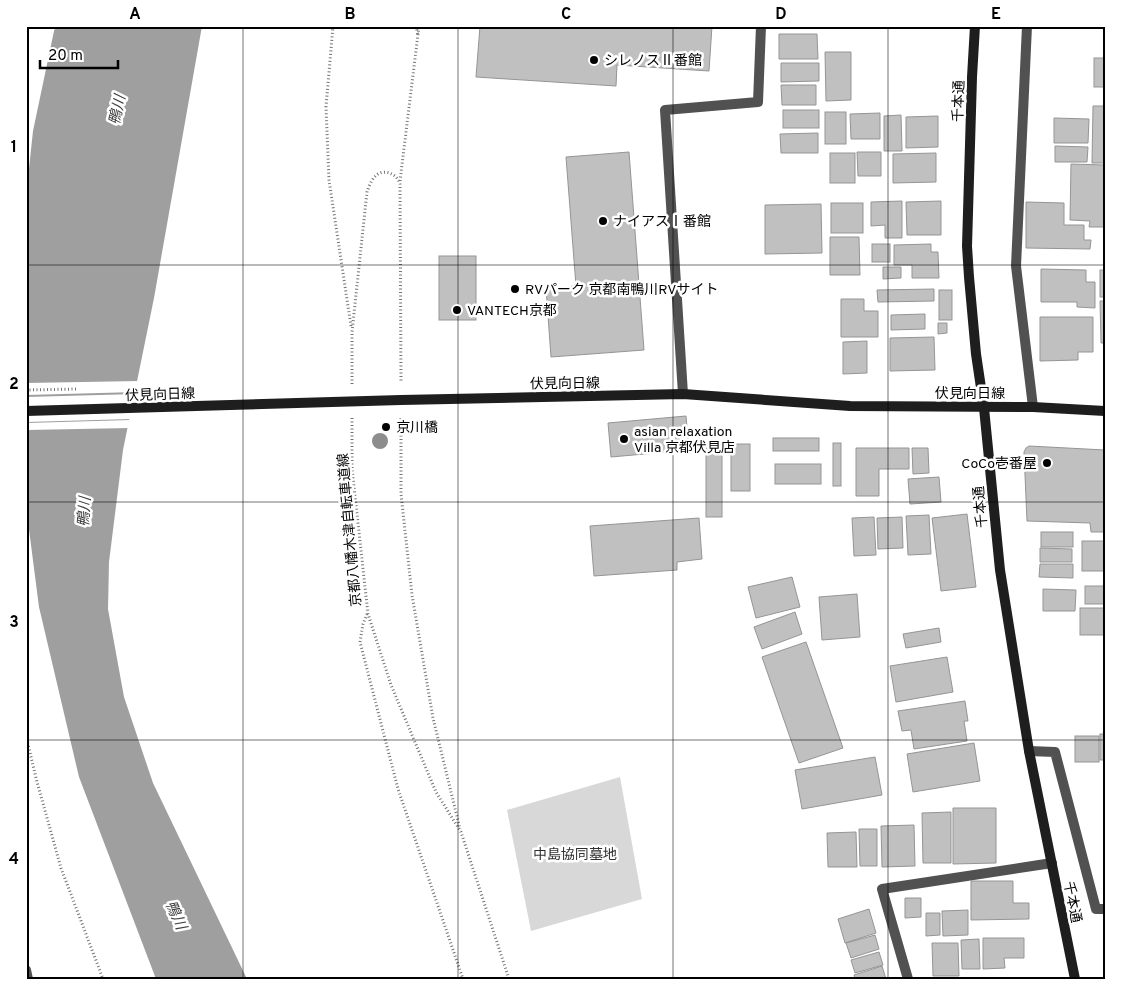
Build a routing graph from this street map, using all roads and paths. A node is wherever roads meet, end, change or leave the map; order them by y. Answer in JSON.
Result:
{"nodes":[{"id":1,"x":333,"y":26,"type":"edge"},
{"id":2,"x":418,"y":26,"type":"edge"},
{"id":3,"x":761,"y":26,"type":"edge"},
{"id":4,"x":975,"y":26,"type":"edge"},
{"id":5,"x":1027,"y":26,"type":"edge"},
{"id":6,"x":400,"y":184,"type":"junction"},
{"id":7,"x":352,"y":332,"type":"junction"},
{"id":8,"x":395,"y":382,"type":"dead end"},
{"id":9,"x":401,"y":382,"type":"junction"},
{"id":10,"x":352,"y":390,"type":"dead end"},
{"id":11,"x":683,"y":394,"type":"junction"},
{"id":12,"x":396,"y":401,"type":"junction"},
{"id":13,"x":1033,"y":407,"type":"junction"},
{"id":14,"x":984,"y":408,"type":"junction"},
{"id":15,"x":352,"y":409,"type":"dead end"},
{"id":16,"x":26,"y":411,"type":"edge"},
{"id":17,"x":1105,"y":411,"type":"edge"},
{"id":18,"x":368,"y":614,"type":"junction"},
{"id":19,"x":26,"y":736,"type":"edge"},
{"id":20,"x":1030,"y":750,"type":"junction"},
{"id":21,"x":461,"y":832,"type":"junction"},
{"id":22,"x":1052,"y":864,"type":"junction"},
{"id":23,"x":1105,"y":909,"type":"edge"},
{"id":24,"x":26,"y":970,"type":"edge"},
{"id":25,"x":28,"y":979,"type":"edge"},
{"id":26,"x":103,"y":979,"type":"edge"},
{"id":27,"x":463,"y":979,"type":"edge"},
{"id":28,"x":509,"y":979,"type":"edge"},
{"id":29,"x":908,"y":979,"type":"edge"},
{"id":30,"x":1074,"y":979,"type":"edge"}],
"edges":[{"from":1,"to":7,"type":"path"},
{"from":2,"to":6,"type":"path"},
{"from":3,"to":11,"type":"street"},
{"from":4,"to":14,"type":"main road","name":"千本通"},
{"from":5,"to":13,"type":"street"},
{"from":6,"to":7,"type":"path"},
{"from":6,"to":9,"type":"path"},
{"from":7,"to":10,"type":"path"},
{"from":8,"to":9,"type":"path"},
{"from":9,"to":12,"type":"path"},
{"from":11,"to":12,"type":"main road","name":"伏見向日線"},
{"from":11,"to":14,"type":"main road","name":"伏見向日線"},
{"from":12,"to":16,"type":"main road","name":"伏見向日線"},
{"from":12,"to":21,"type":"path"},
{"from":13,"to":14,"type":"main road","name":"伏見向日線"},
{"from":13,"to":17,"type":"main road","name":"伏見向日線"},
{"from":14,"to":20,"type":"main road","name":"千本通"},
{"from":15,"to":18,"type":"path","name":"京都八幡木津自転車道線"},
{"from":18,"to":21,"type":"path","name":"京都八幡木津自転車道線"},
{"from":18,"to":27,"type":"path"},
{"from":19,"to":26,"type":"path"},
{"from":20,"to":22,"type":"main road","name":"千本通"},
{"from":20,"to":23,"type":"street"},
{"from":21,"to":28,"type":"path","name":"京都八幡木津自転車道線"},
{"from":22,"to":29,"type":"street"},
{"from":22,"to":30,"type":"main road","name":"千本通"},
{"from":24,"to":25,"type":"street"}]}
